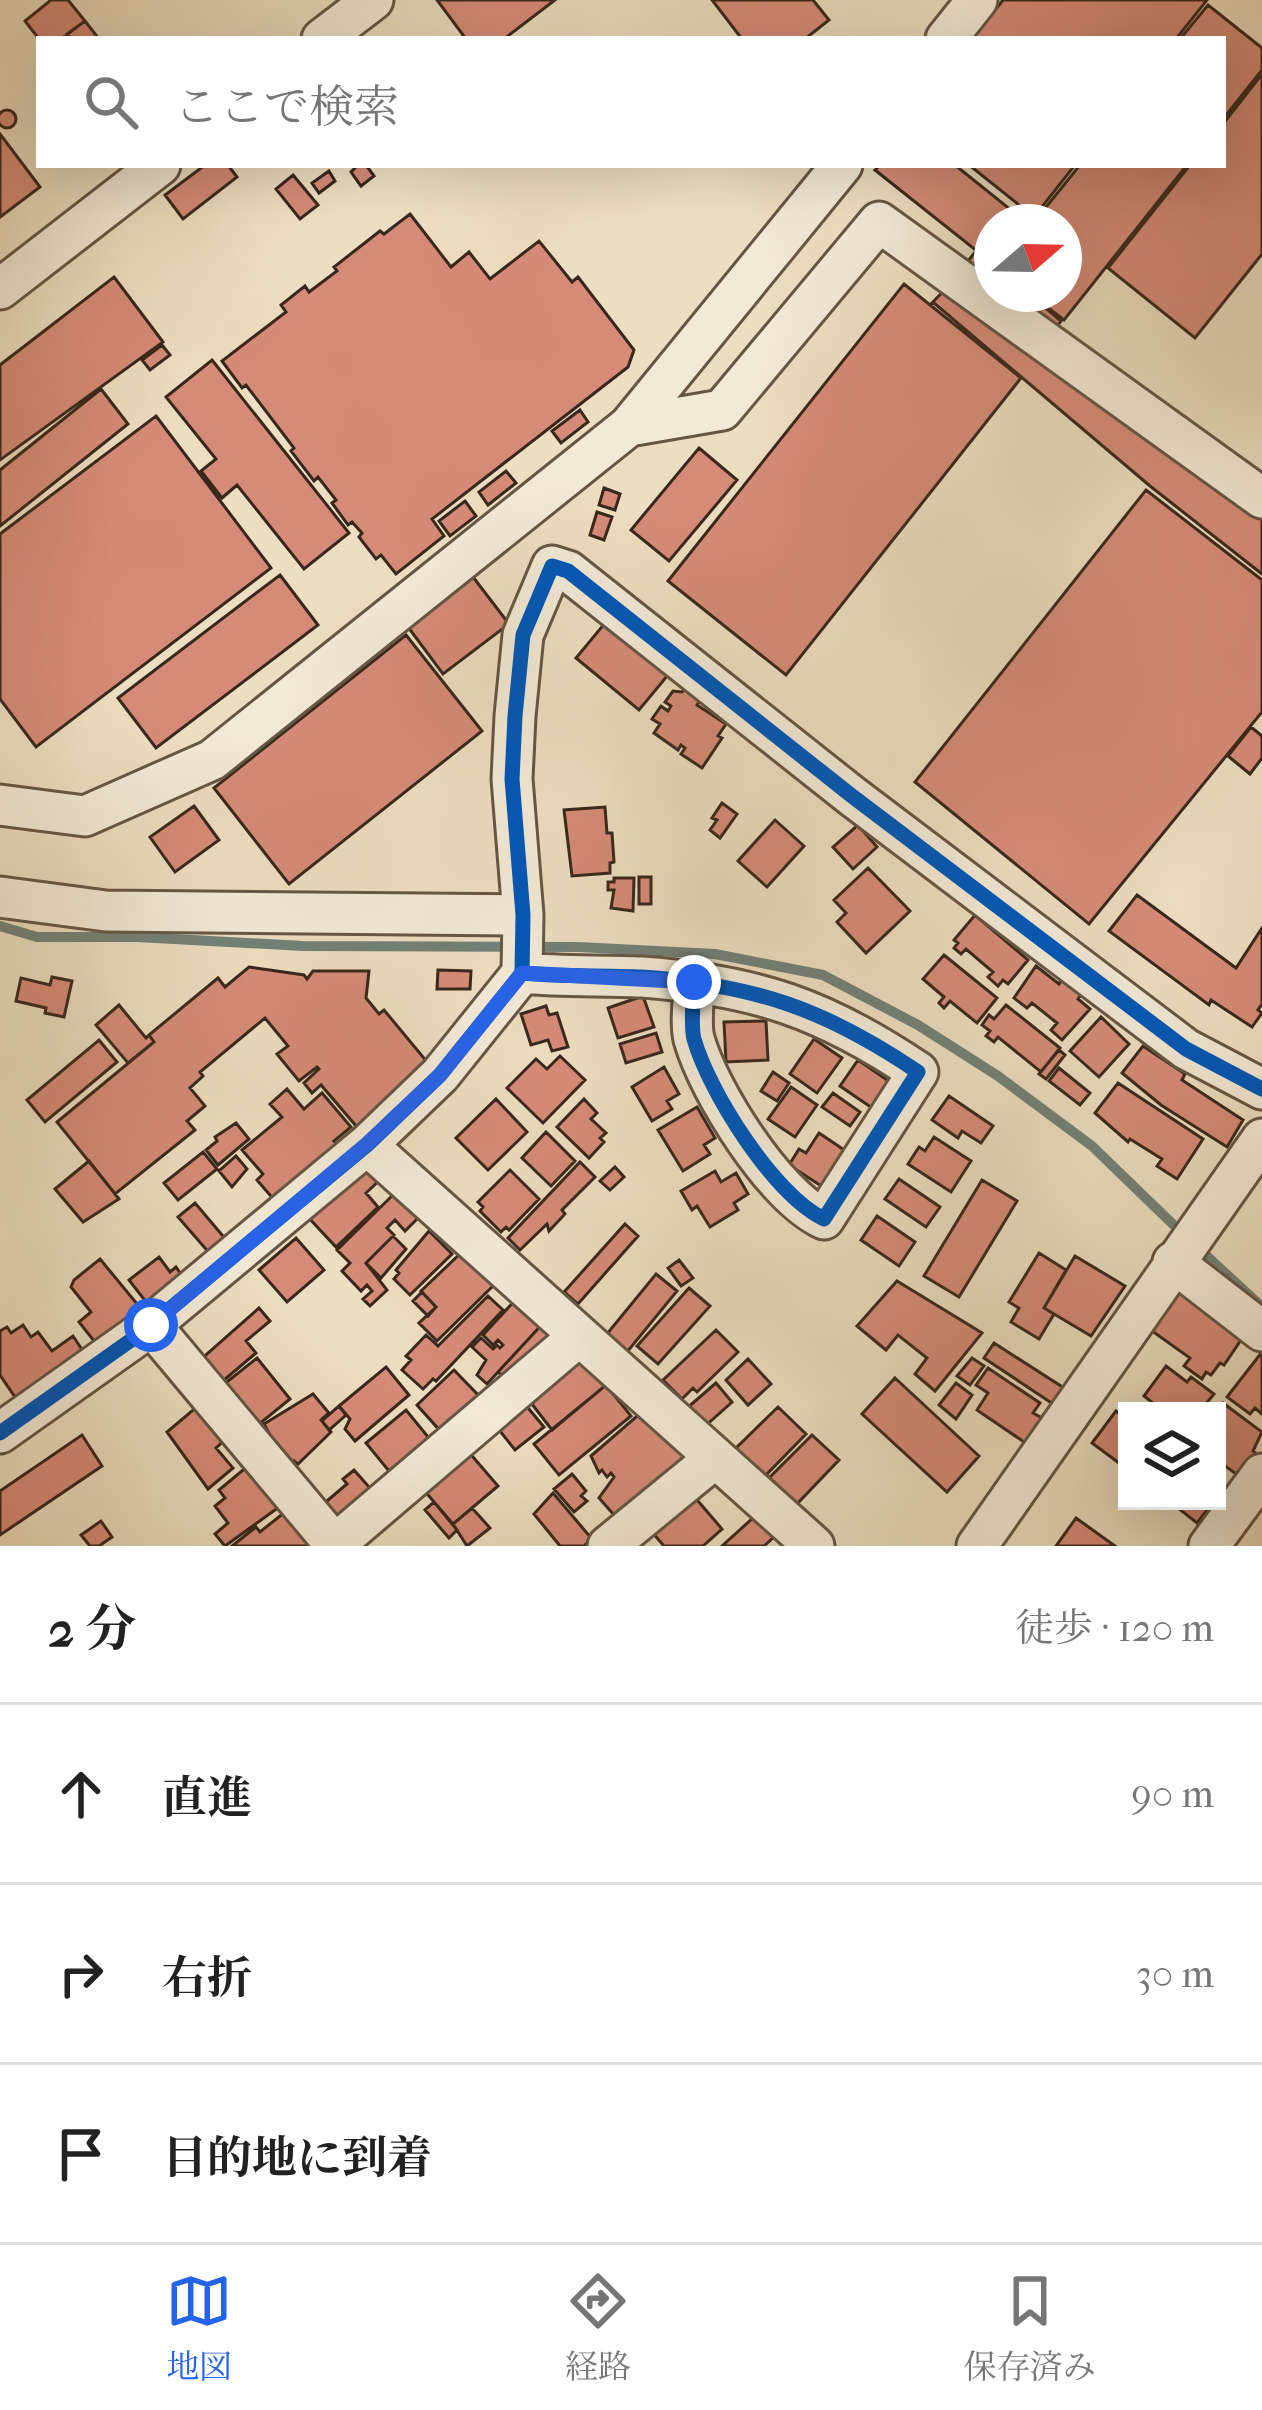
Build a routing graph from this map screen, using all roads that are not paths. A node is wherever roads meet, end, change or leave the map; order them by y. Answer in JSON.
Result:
{"nodes":[{"id":1,"x":373,"y":0,"type":"edge"},
{"id":2,"x":977,"y":0,"type":"edge"},
{"id":3,"x":326,"y":36,"type":"edge"},
{"id":4,"x":948,"y":36,"type":"edge"},
{"id":5,"x":156,"y":168,"type":"edge"},
{"id":6,"x":840,"y":168,"type":"edge"},
{"id":7,"x":0,"y":289,"type":"edge"},
{"id":8,"x":629,"y":426,"type":"junction"},
{"id":9,"x":1262,"y":498,"type":"edge"},
{"id":10,"x":0,"y":805,"type":"edge"},
{"id":11,"x":0,"y":897,"type":"edge"},
{"id":12,"x":523,"y":915,"type":"junction"},
{"id":13,"x":522,"y":973,"type":"junction"},
{"id":14,"x":694,"y":982,"type":"junction"},
{"id":15,"x":1262,"y":1089,"type":"edge"},
{"id":16,"x":1262,"y":1139,"type":"edge"},
{"id":17,"x":367,"y":1144,"type":"junction"},
{"id":18,"x":1186,"y":1245,"type":"junction"},
{"id":19,"x":151,"y":1325,"type":"junction"},
{"id":20,"x":1262,"y":1331,"type":"edge"},
{"id":21,"x":578,"y":1337,"type":"junction"},
{"id":22,"x":0,"y":1433,"type":"edge"},
{"id":23,"x":714,"y":1460,"type":"junction"},
{"id":24,"x":1262,"y":1474,"type":"edge"},
{"id":25,"x":335,"y":1546,"type":"edge"},
{"id":26,"x":608,"y":1546,"type":"edge"},
{"id":27,"x":814,"y":1546,"type":"edge"},
{"id":28,"x":977,"y":1546,"type":"edge"},
{"id":29,"x":1209,"y":1546,"type":"edge"}],
"edges":[{"from":1,"to":3,"type":"street"},
{"from":2,"to":4,"type":"street"},
{"from":5,"to":7,"type":"street"},
{"from":6,"to":8,"type":"street"},
{"from":8,"to":9,"type":"street"},
{"from":8,"to":10,"type":"street"},
{"from":11,"to":12,"type":"street"},
{"from":12,"to":13,"type":"street"},
{"from":12,"to":15,"type":"street"},
{"from":13,"to":14,"type":"street"},
{"from":13,"to":17,"type":"street"},
{"from":14,"to":14,"type":"street"},
{"from":16,"to":18,"type":"street"},
{"from":17,"to":19,"type":"street"},
{"from":17,"to":21,"type":"street"},
{"from":18,"to":20,"type":"street"},
{"from":18,"to":28,"type":"street"},
{"from":19,"to":22,"type":"street"},
{"from":19,"to":25,"type":"street"},
{"from":21,"to":23,"type":"street"},
{"from":21,"to":25,"type":"street"},
{"from":23,"to":26,"type":"street"},
{"from":23,"to":27,"type":"street"},
{"from":24,"to":29,"type":"street"}]}
